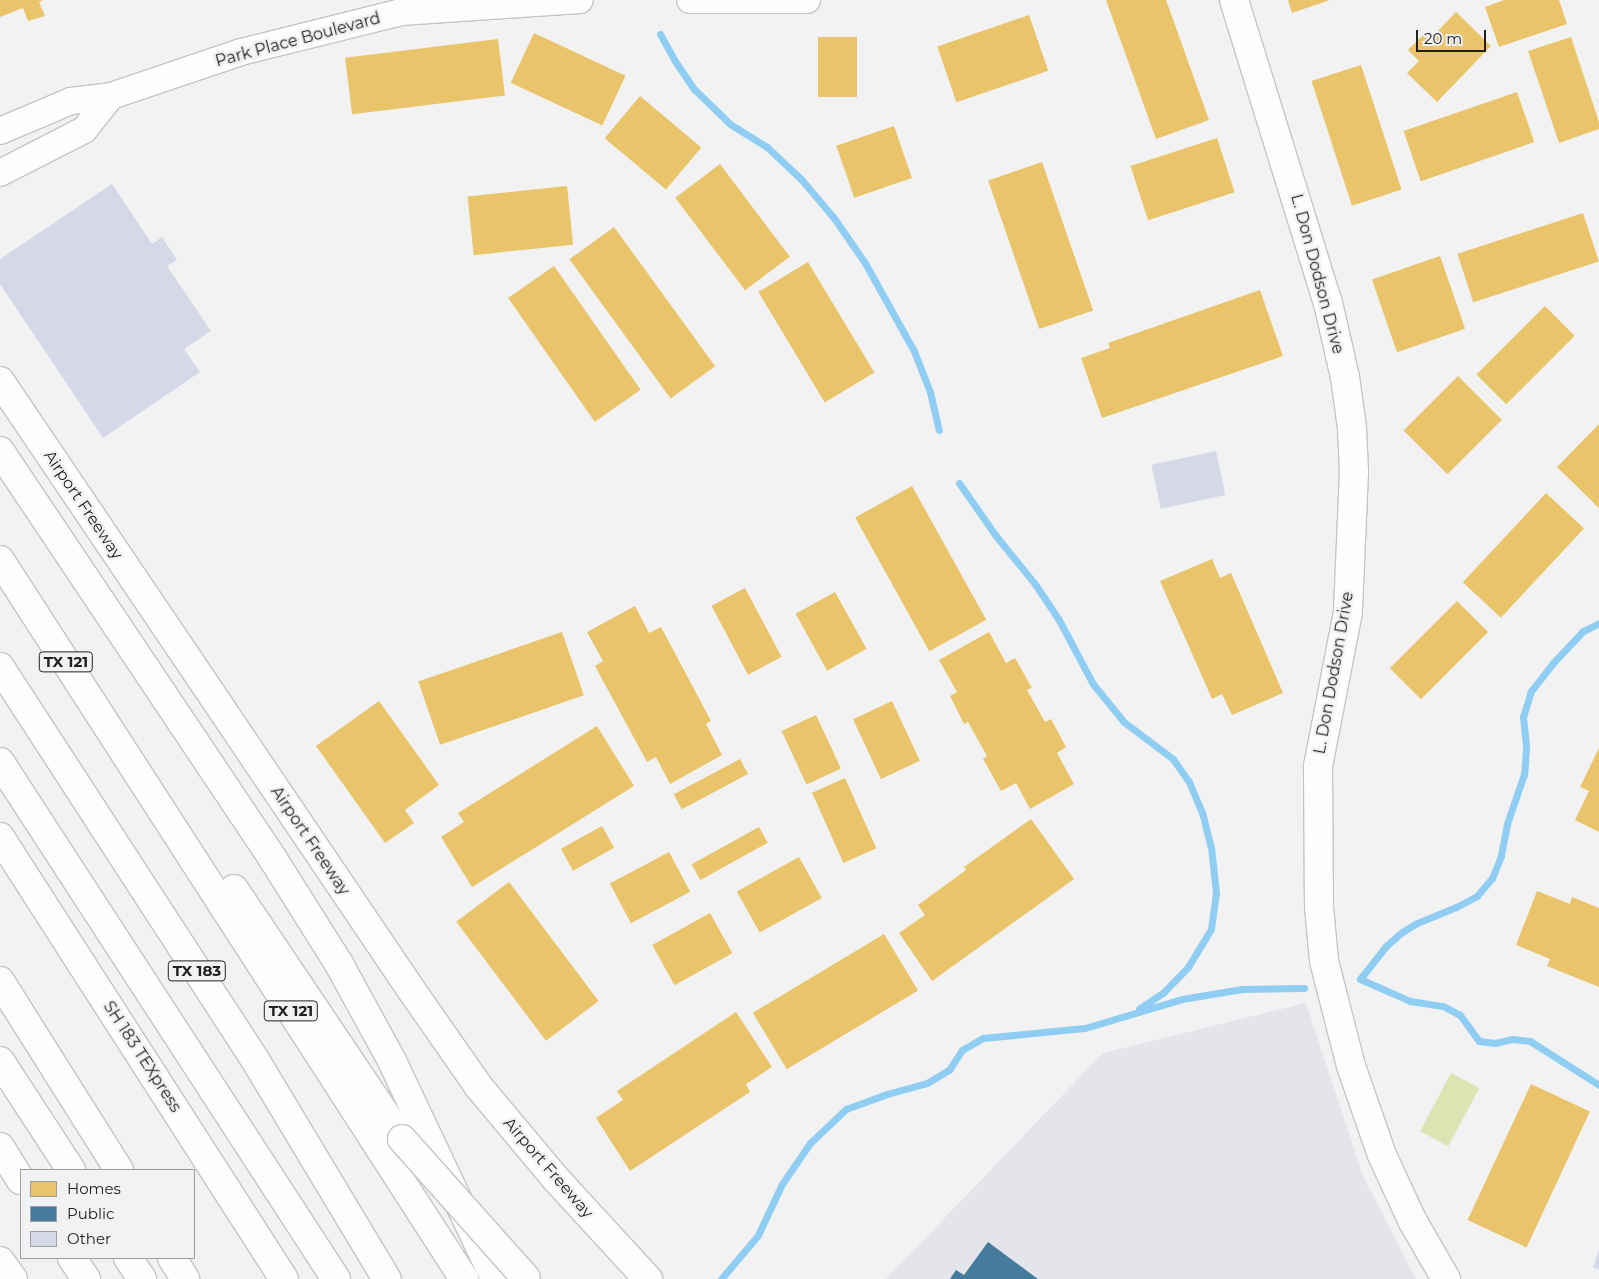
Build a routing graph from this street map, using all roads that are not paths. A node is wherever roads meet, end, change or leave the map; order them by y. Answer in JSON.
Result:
{"nodes":[{"id":1,"x":580,"y":0,"type":"edge"},
{"id":2,"x":690,"y":0,"type":"edge"},
{"id":3,"x":807,"y":0,"type":"edge"},
{"id":4,"x":1234,"y":0,"type":"edge"},
{"id":5,"x":111,"y":96,"type":"junction"},
{"id":6,"x":0,"y":131,"type":"edge"},
{"id":7,"x":0,"y":173,"type":"edge"},
{"id":8,"x":0,"y":381,"type":"edge"},
{"id":9,"x":0,"y":451,"type":"edge"},
{"id":10,"x":0,"y":560,"type":"edge"},
{"id":11,"x":0,"y":667,"type":"edge"},
{"id":12,"x":119,"y":744,"type":"junction"},
{"id":13,"x":0,"y":762,"type":"edge"},
{"id":14,"x":0,"y":837,"type":"edge"},
{"id":15,"x":0,"y":981,"type":"edge"},
{"id":16,"x":0,"y":1061,"type":"edge"},
{"id":17,"x":0,"y":1147,"type":"edge"},
{"id":18,"x":70,"y":1169,"type":"edge"},
{"id":19,"x":118,"y":1169,"type":"edge"},
{"id":20,"x":20,"y":1178,"type":"edge"},
{"id":21,"x":73,"y":1259,"type":"edge"},
{"id":22,"x":129,"y":1259,"type":"edge"},
{"id":23,"x":173,"y":1259,"type":"edge"},
{"id":24,"x":0,"y":1260,"type":"edge"},
{"id":25,"x":526,"y":1278,"type":"edge"},
{"id":26,"x":13,"y":1279,"type":"edge"},
{"id":27,"x":86,"y":1279,"type":"edge"},
{"id":28,"x":142,"y":1279,"type":"edge"},
{"id":29,"x":185,"y":1279,"type":"edge"},
{"id":30,"x":284,"y":1279,"type":"edge"},
{"id":31,"x":336,"y":1279,"type":"edge"},
{"id":32,"x":386,"y":1279,"type":"edge"},
{"id":33,"x":464,"y":1279,"type":"edge"},
{"id":34,"x":495,"y":1279,"type":"edge"},
{"id":35,"x":648,"y":1279,"type":"edge"},
{"id":36,"x":1446,"y":1279,"type":"edge"}],
"edges":[{"from":1,"to":5,"type":"street","name":"Park Place Boulevard"},
{"from":2,"to":3,"type":"street"},
{"from":4,"to":36,"type":"main road","name":"L. Don Dodson Drive"},
{"from":5,"to":6,"type":"street","name":"Park Place Boulevard"},
{"from":5,"to":7,"type":"street"},
{"from":8,"to":35,"type":"main road","name":"Airport Freeway"},
{"from":9,"to":34,"type":"main road"},
{"from":10,"to":12,"type":"main road","number":"TX 121"},
{"from":11,"to":32,"type":"main road","number":"TX 183"},
{"from":12,"to":25,"type":"main road","bridge":true},
{"from":12,"to":33,"type":"main road","number":"TX 121"},
{"from":13,"to":31,"type":"main road"},
{"from":14,"to":30,"type":"main road","name":"SH 183 TEXpress"},
{"from":15,"to":19,"type":"main road"},
{"from":16,"to":18,"type":"main road"},
{"from":17,"to":20,"type":"main road"},
{"from":21,"to":27,"type":"main road"},
{"from":22,"to":28,"type":"main road"},
{"from":23,"to":29,"type":"main road"},
{"from":24,"to":26,"type":"main road"}]}
